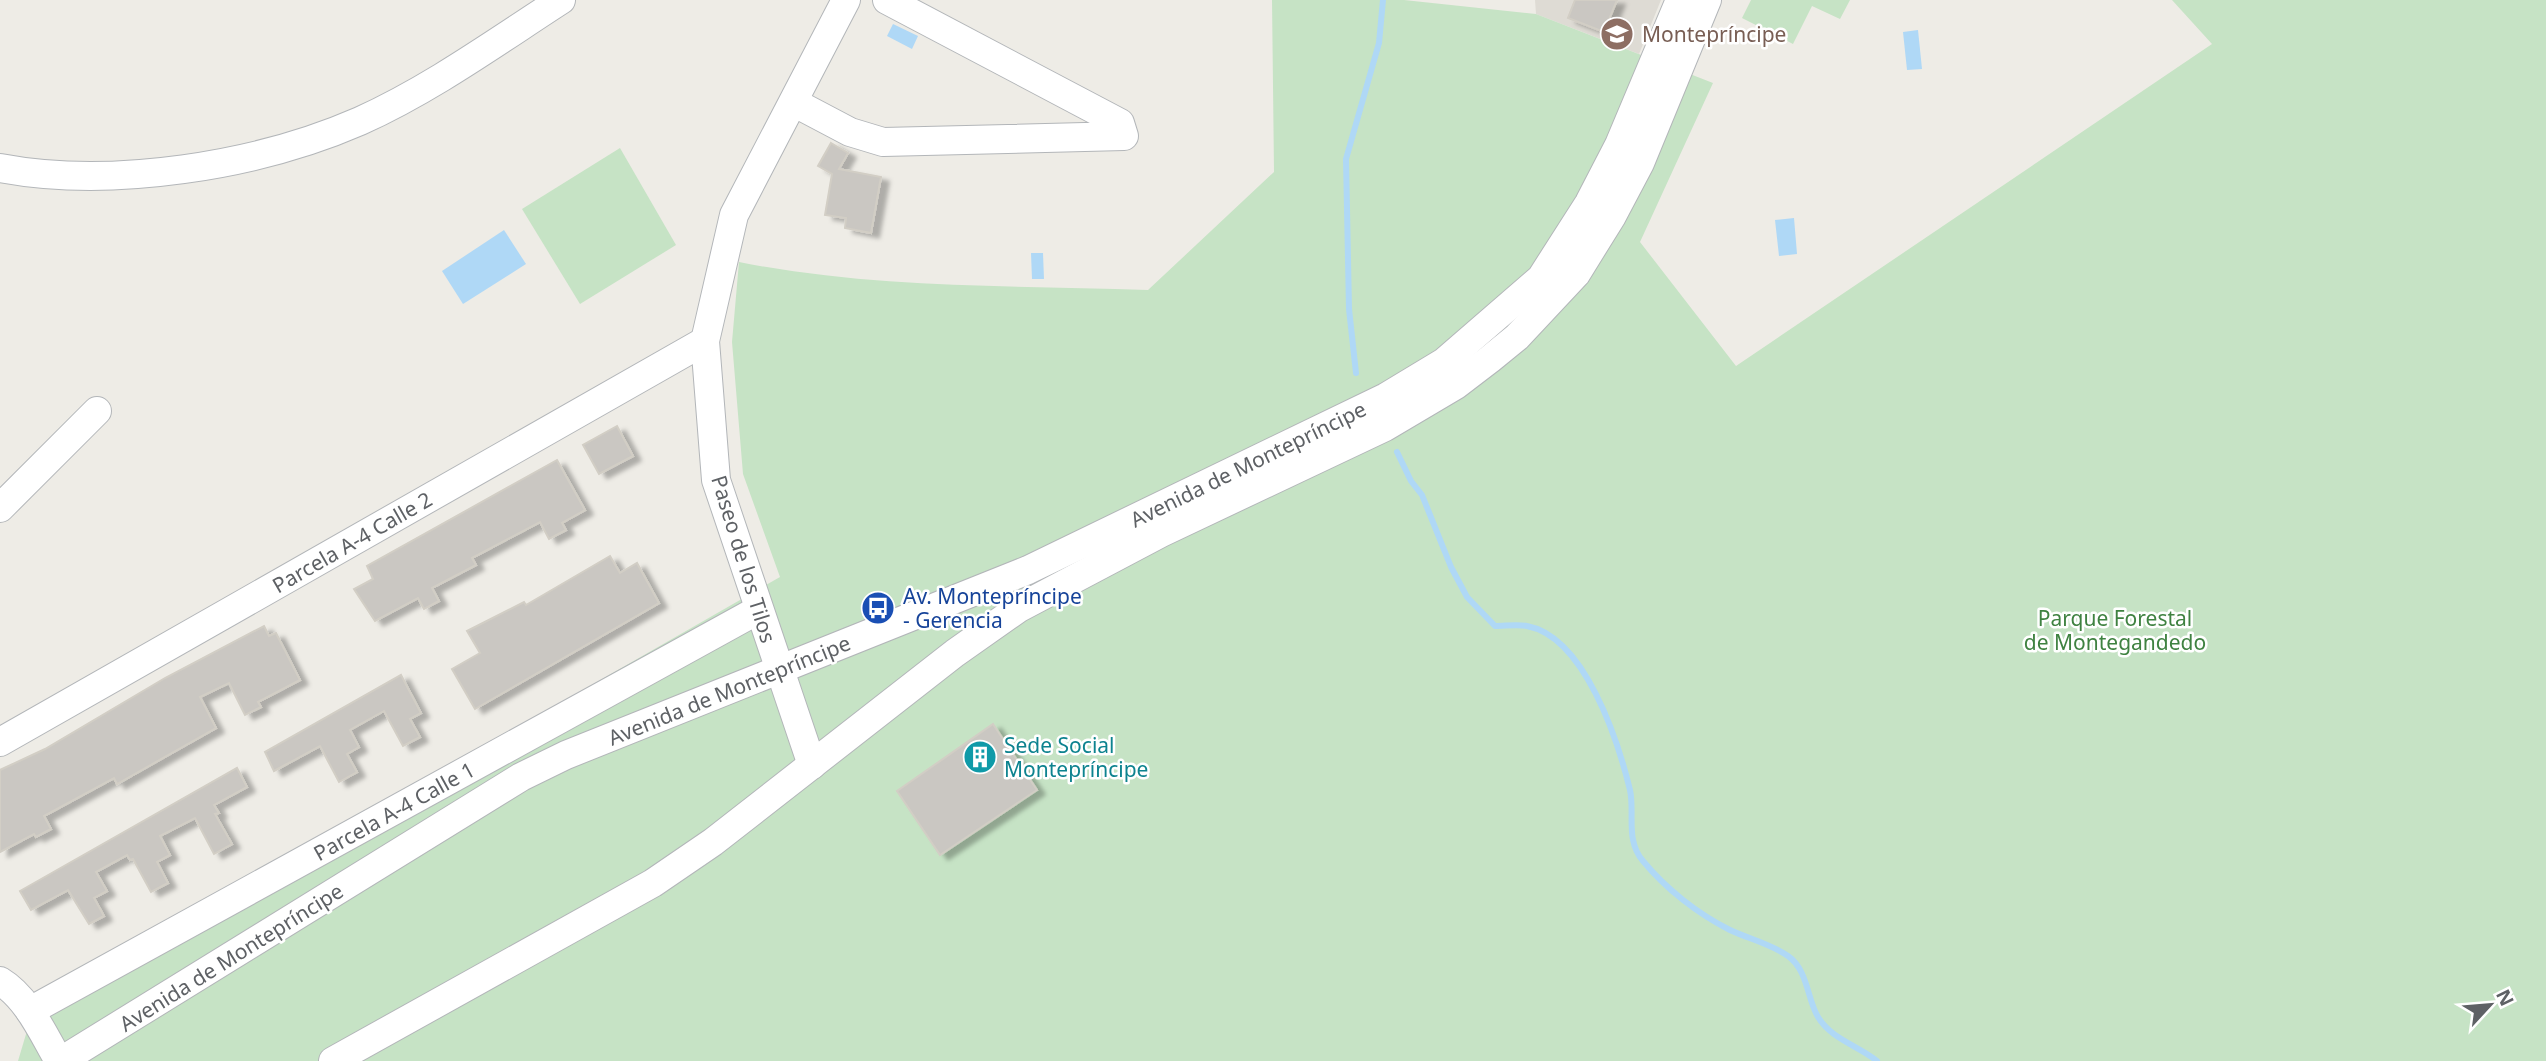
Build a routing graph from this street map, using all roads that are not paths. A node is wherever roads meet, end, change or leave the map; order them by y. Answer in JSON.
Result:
{"nodes":[{"id":1,"x":561,"y":0,"type":"edge"},
{"id":2,"x":846,"y":0,"type":"edge"},
{"id":3,"x":887,"y":0,"type":"edge"},
{"id":4,"x":1681,"y":0,"type":"edge"},
{"id":5,"x":1707,"y":0,"type":"edge"},
{"id":6,"x":795,"y":103,"type":"junction"},
{"id":7,"x":0,"y":168,"type":"edge"},
{"id":8,"x":705,"y":341,"type":"junction"},
{"id":9,"x":97,"y":411,"type":"dead end"},
{"id":10,"x":0,"y":508,"type":"edge"},
{"id":11,"x":758,"y":610,"type":"junction"},
{"id":12,"x":779,"y":672,"type":"junction"},
{"id":13,"x":0,"y":743,"type":"edge"},
{"id":14,"x":812,"y":765,"type":"junction"},
{"id":15,"x":0,"y":981,"type":"edge"},
{"id":16,"x":30,"y":1011,"type":"junction"},
{"id":17,"x":60,"y":1061,"type":"edge"},
{"id":18,"x":333,"y":1061,"type":"edge"}],
"edges":[{"from":1,"to":7,"type":"street"},
{"from":2,"to":6,"type":"street","name":"Paseo de los Tilos"},
{"from":3,"to":6,"type":"street"},
{"from":4,"to":12,"type":"street","name":"Avenida de Montepríncipe"},
{"from":5,"to":14,"type":"street","name":"Avenida de Montepríncipe"},
{"from":6,"to":8,"type":"street","name":"Paseo de los Tilos"},
{"from":8,"to":11,"type":"street","name":"Paseo de los Tilos"},
{"from":8,"to":13,"type":"street","name":"Parcela A-4 Calle 2"},
{"from":9,"to":10,"type":"street"},
{"from":11,"to":12,"type":"street","name":"Paseo de los Tilos"},
{"from":11,"to":16,"type":"street","name":"Parcela A-4 Calle 1"},
{"from":12,"to":14,"type":"street","name":"Paseo de los Tilos"},
{"from":12,"to":17,"type":"street","name":"Avenida de Montepríncipe"},
{"from":14,"to":18,"type":"street","name":"Avenida de Montepríncipe"},
{"from":15,"to":16,"type":"street"},
{"from":16,"to":17,"type":"street"}]}
